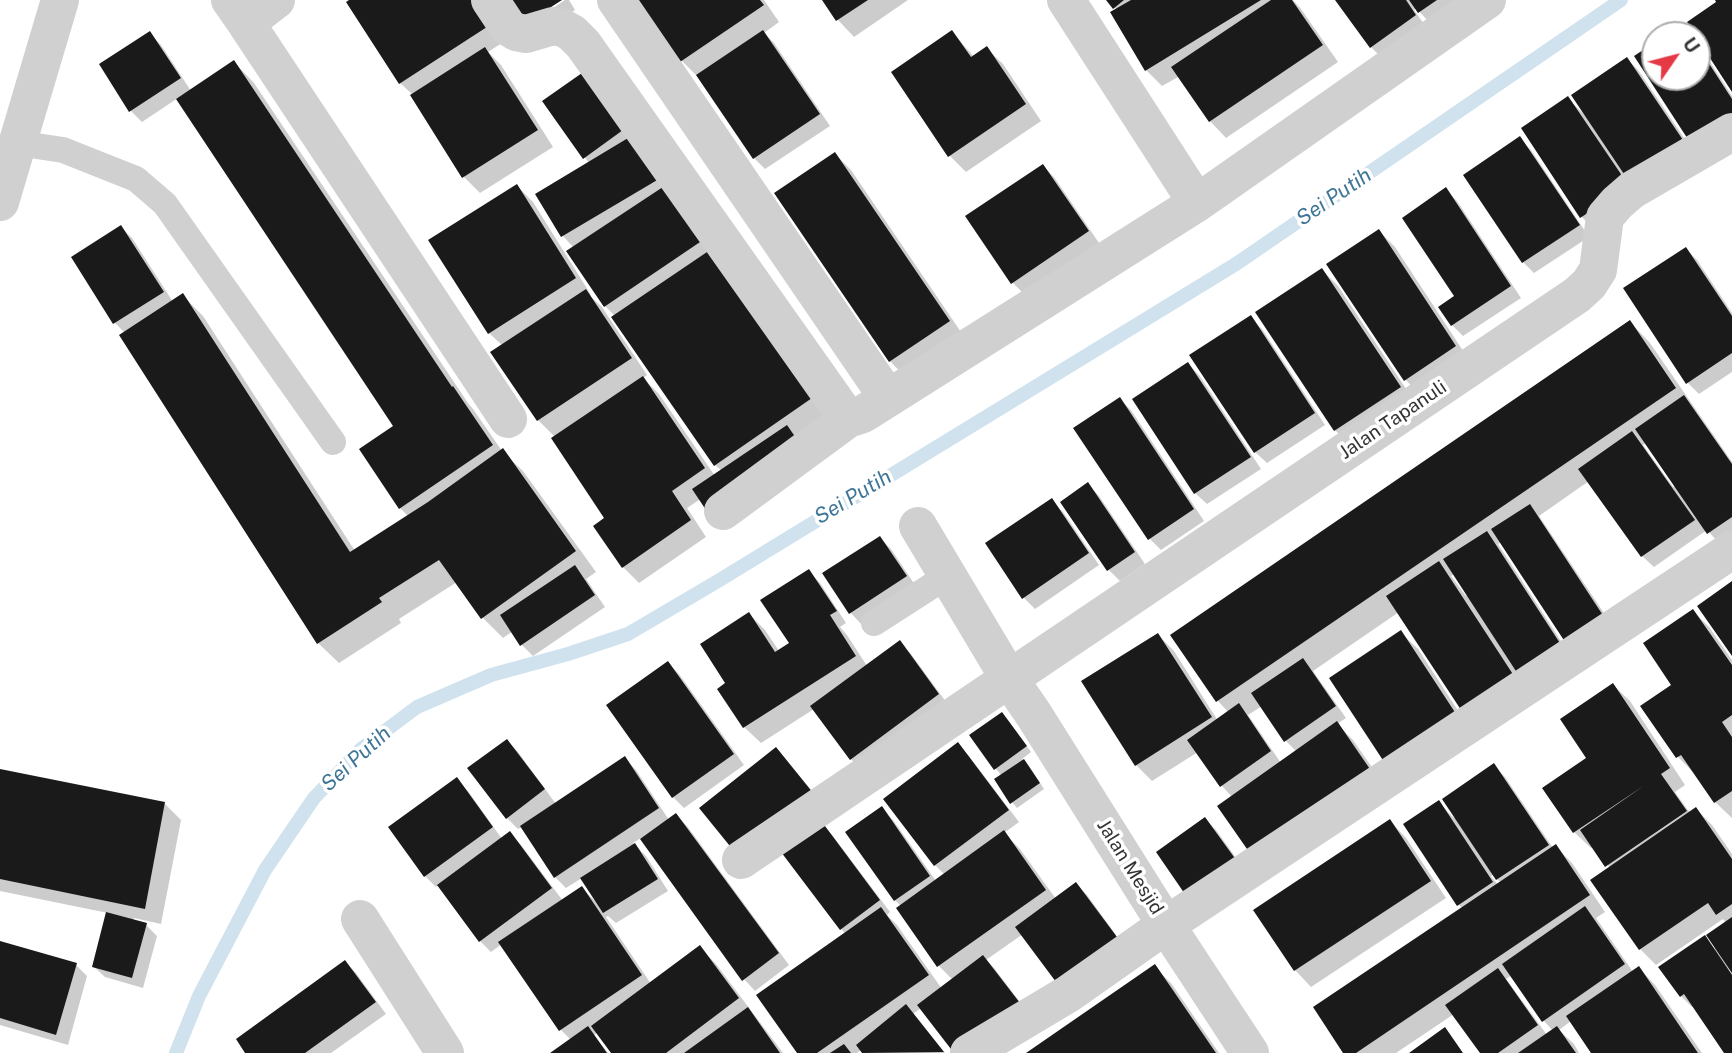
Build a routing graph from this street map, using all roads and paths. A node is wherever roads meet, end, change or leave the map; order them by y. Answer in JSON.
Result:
{"nodes":[{"id":1,"x":60,"y":0,"type":"edge"},
{"id":2,"x":490,"y":0,"type":"edge"},
{"id":3,"x":616,"y":0,"type":"edge"},
{"id":4,"x":1066,"y":0,"type":"edge"},
{"id":5,"x":1488,"y":0,"type":"edge"},
{"id":6,"x":250,"y":8,"type":"edge"},
{"id":7,"x":1732,"y":132,"type":"edge"},
{"id":8,"x":17,"y":143,"type":"junction"},
{"id":9,"x":0,"y":202,"type":"edge"},
{"id":10,"x":1197,"y":203,"type":"junction"},
{"id":11,"x":888,"y":398,"type":"junction"},
{"id":12,"x":508,"y":419,"type":"dead end"},
{"id":13,"x":848,"y":419,"type":"junction"},
{"id":14,"x":333,"y":442,"type":"dead end"},
{"id":15,"x":723,"y":511,"type":"dead end"},
{"id":16,"x":918,"y":526,"type":"dead end"},
{"id":17,"x":1732,"y":550,"type":"edge"},
{"id":18,"x":947,"y":576,"type":"junction"},
{"id":19,"x":874,"y":623,"type":"dead end"},
{"id":20,"x":1010,"y":680,"type":"junction"},
{"id":21,"x":741,"y":860,"type":"dead end"},
{"id":22,"x":360,"y":919,"type":"dead end"},
{"id":23,"x":1166,"y":925,"type":"junction"},
{"id":24,"x":445,"y":1053,"type":"edge"},
{"id":25,"x":969,"y":1053,"type":"edge"},
{"id":26,"x":1250,"y":1053,"type":"edge"}],
"edges":[{"from":1,"to":8,"type":"street"},
{"from":2,"to":13,"type":"street"},
{"from":3,"to":11,"type":"street"},
{"from":4,"to":10,"type":"street"},
{"from":5,"to":10,"type":"street"},
{"from":6,"to":12,"type":"street"},
{"from":7,"to":20,"type":"street","name":"Jalan Tapanuli"},
{"from":8,"to":9,"type":"street"},
{"from":8,"to":14,"type":"lane"},
{"from":10,"to":11,"type":"street"},
{"from":11,"to":13,"type":"street"},
{"from":13,"to":15,"type":"street"},
{"from":16,"to":18,"type":"street","name":"Jalan Mesjid"},
{"from":17,"to":23,"type":"street"},
{"from":18,"to":19,"type":"lane"},
{"from":18,"to":20,"type":"street","name":"Jalan Mesjid"},
{"from":20,"to":21,"type":"street","name":"Jalan Tapanuli"},
{"from":20,"to":23,"type":"street","name":"Jalan Mesjid"},
{"from":22,"to":24,"type":"street"},
{"from":23,"to":25,"type":"street"},
{"from":23,"to":26,"type":"street","name":"Jalan Mesjid"}]}
